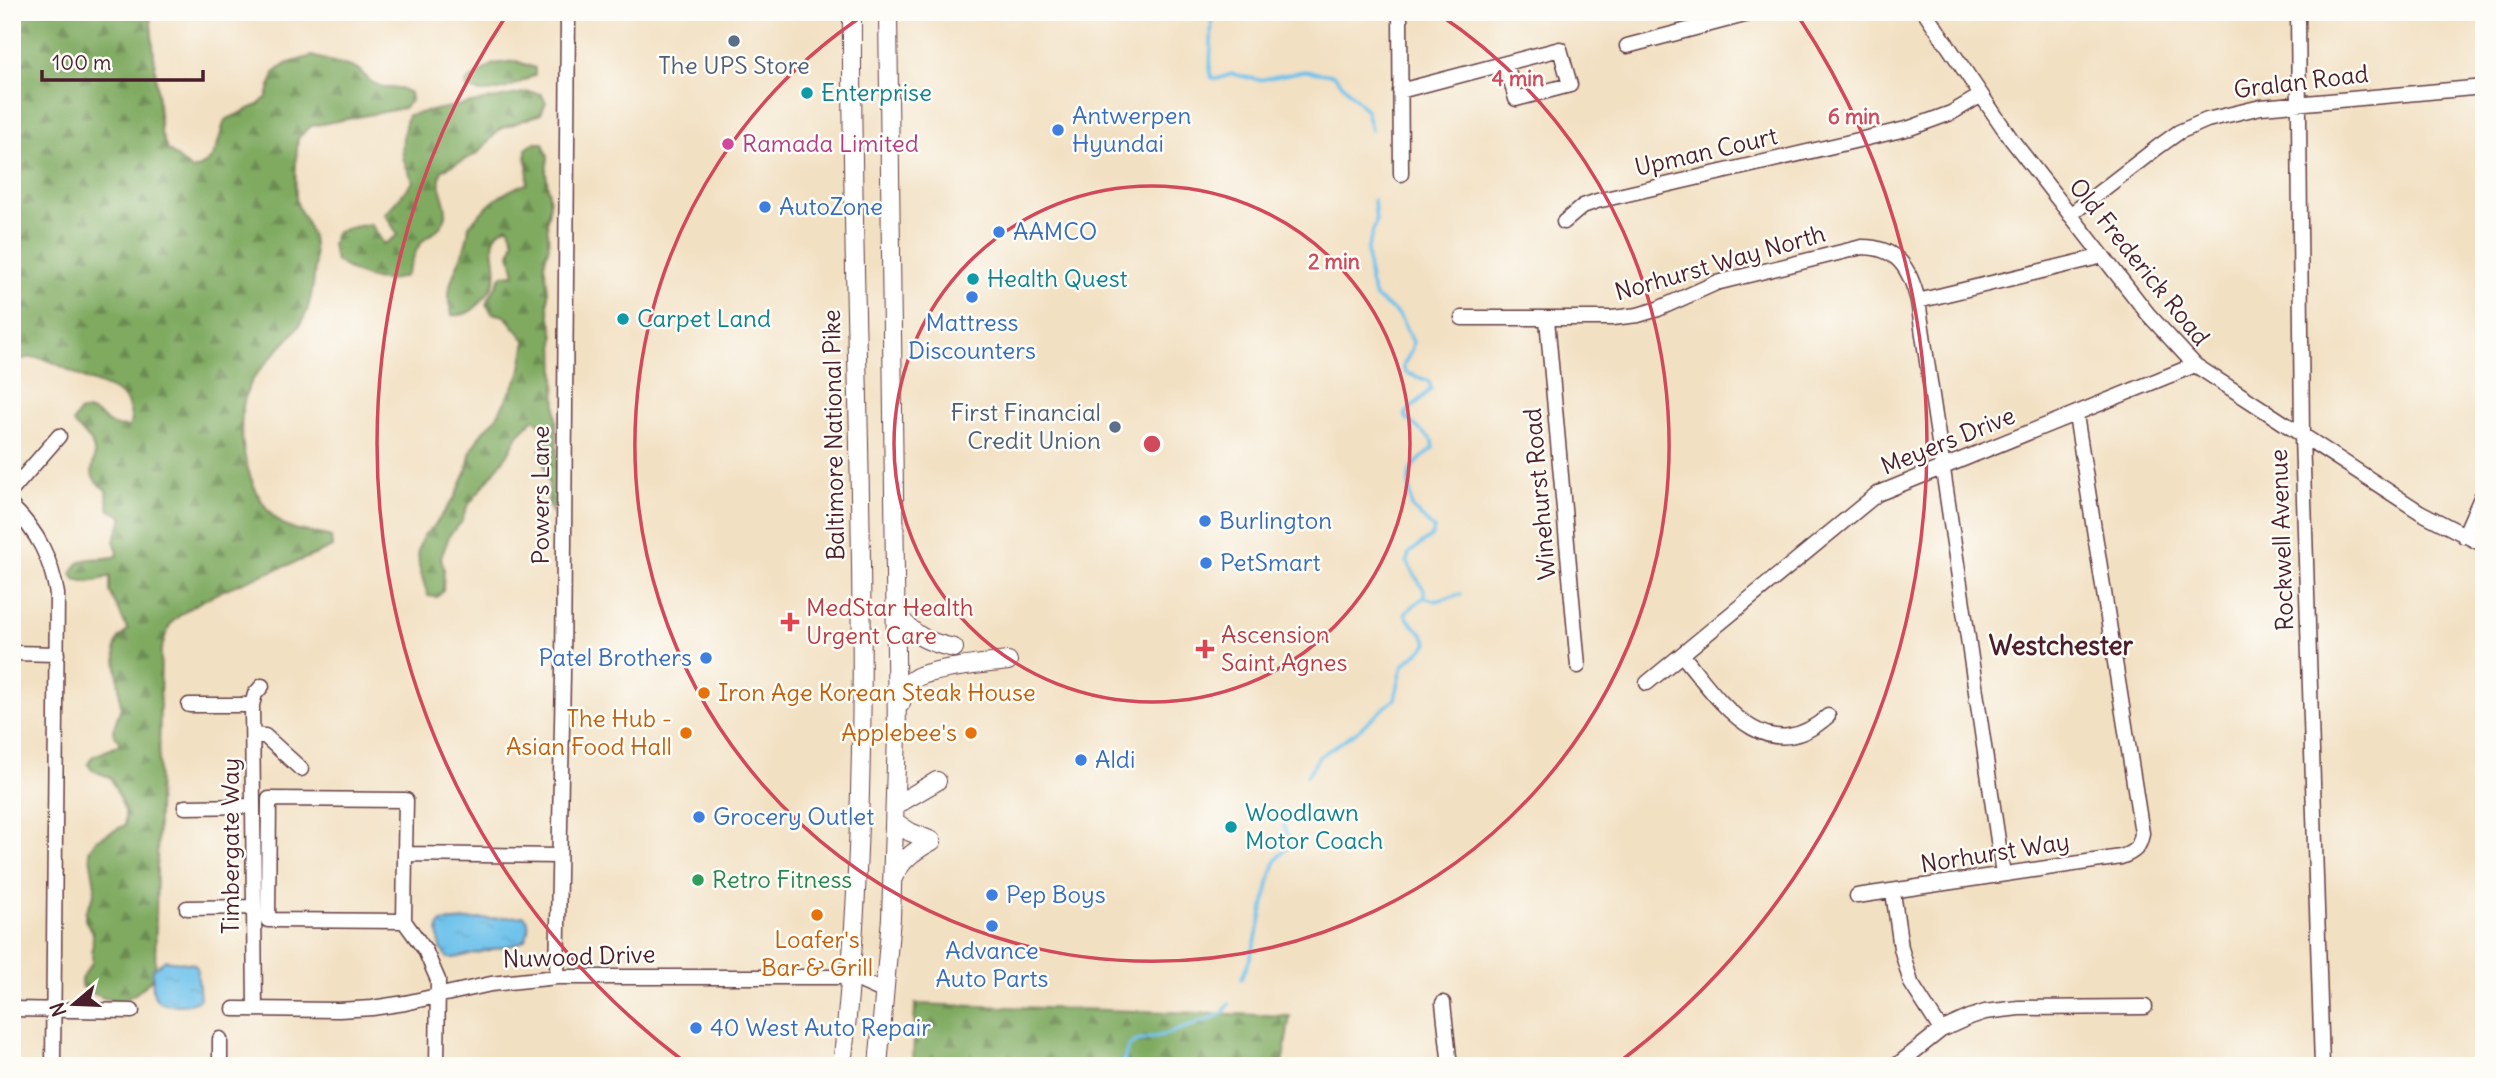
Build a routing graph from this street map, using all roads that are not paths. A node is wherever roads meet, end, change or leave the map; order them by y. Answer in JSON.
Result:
{"nodes":[{"id":1,"x":568,"y":12,"type":"edge"},
{"id":2,"x":852,"y":12,"type":"edge"},
{"id":3,"x":888,"y":12,"type":"edge"},
{"id":4,"x":1400,"y":12,"type":"edge"},
{"id":5,"x":1756,"y":12,"type":"edge"},
{"id":6,"x":1925,"y":12,"type":"edge"},
{"id":7,"x":2298,"y":12,"type":"edge"},
{"id":8,"x":1627,"y":46,"type":"dead end"},
{"id":9,"x":1506,"y":63,"type":"junction"},
{"id":10,"x":2484,"y":87,"type":"edge"},
{"id":11,"x":1400,"y":91,"type":"junction"},
{"id":12,"x":1980,"y":96,"type":"junction"},
{"id":13,"x":2300,"y":102,"type":"junction"},
{"id":14,"x":1401,"y":174,"type":"dead end"},
{"id":15,"x":2070,"y":215,"type":"junction"},
{"id":16,"x":1564,"y":222,"type":"dead end"},
{"id":17,"x":2103,"y":256,"type":"junction"},
{"id":18,"x":1918,"y":301,"type":"junction"},
{"id":19,"x":1462,"y":317,"type":"dead end"},
{"id":20,"x":1547,"y":318,"type":"junction"},
{"id":21,"x":2195,"y":365,"type":"junction"},
{"id":22,"x":2076,"y":415,"type":"junction"},
{"id":23,"x":59,"y":436,"type":"dead end"},
{"id":24,"x":2302,"y":436,"type":"junction"},
{"id":25,"x":1942,"y":468,"type":"junction"},
{"id":26,"x":12,"y":490,"type":"edge"},
{"id":27,"x":2484,"y":491,"type":"edge"},
{"id":28,"x":12,"y":507,"type":"edge"},
{"id":29,"x":2464,"y":537,"type":"junction"},
{"id":30,"x":2484,"y":545,"type":"edge"},
{"id":31,"x":896,"y":614,"type":"junction"},
{"id":32,"x":954,"y":648,"type":"dead end"},
{"id":33,"x":12,"y":653,"type":"edge"},
{"id":34,"x":57,"y":654,"type":"junction"},
{"id":35,"x":1683,"y":656,"type":"junction"},
{"id":36,"x":1008,"y":661,"type":"dead end"},
{"id":37,"x":1578,"y":666,"type":"dead end"},
{"id":38,"x":1647,"y":683,"type":"dead end"},
{"id":39,"x":262,"y":686,"type":"dead end"},
{"id":40,"x":189,"y":705,"type":"dead end"},
{"id":41,"x":252,"y":705,"type":"junction"},
{"id":42,"x":1828,"y":716,"type":"dead end"},
{"id":43,"x":897,"y":734,"type":"junction"},
{"id":44,"x":253,"y":735,"type":"junction"},
{"id":45,"x":301,"y":769,"type":"dead end"},
{"id":46,"x":937,"y":781,"type":"dead end"},
{"id":47,"x":253,"y":806,"type":"junction"},
{"id":48,"x":184,"y":807,"type":"dead end"},
{"id":49,"x":895,"y":813,"type":"junction"},
{"id":50,"x":405,"y":854,"type":"junction"},
{"id":51,"x":558,"y":856,"type":"junction"},
{"id":52,"x":2003,"y":874,"type":"junction"},
{"id":53,"x":893,"y":878,"type":"junction"},
{"id":54,"x":1893,"y":892,"type":"junction"},
{"id":55,"x":1857,"y":896,"type":"dead end"},
{"id":56,"x":187,"y":908,"type":"dead end"},
{"id":57,"x":254,"y":908,"type":"junction"},
{"id":58,"x":404,"y":921,"type":"junction"},
{"id":59,"x":556,"y":977,"type":"junction"},
{"id":60,"x":851,"y":977,"type":"junction"},
{"id":61,"x":885,"y":992,"type":"junction"},
{"id":62,"x":439,"y":995,"type":"junction"},
{"id":63,"x":1443,"y":1003,"type":"dead end"},
{"id":64,"x":2145,"y":1007,"type":"dead end"},
{"id":65,"x":12,"y":1009,"type":"edge"},
{"id":66,"x":54,"y":1009,"type":"junction"},
{"id":67,"x":234,"y":1009,"type":"dead end"},
{"id":68,"x":255,"y":1009,"type":"junction"},
{"id":69,"x":132,"y":1011,"type":"dead end"},
{"id":70,"x":1941,"y":1030,"type":"junction"},
{"id":71,"x":220,"y":1039,"type":"dead end"},
{"id":72,"x":53,"y":1066,"type":"edge"},
{"id":73,"x":220,"y":1066,"type":"edge"},
{"id":74,"x":437,"y":1066,"type":"edge"},
{"id":75,"x":842,"y":1066,"type":"edge"},
{"id":76,"x":878,"y":1066,"type":"edge"},
{"id":77,"x":1450,"y":1066,"type":"edge"},
{"id":78,"x":1896,"y":1066,"type":"edge"},
{"id":79,"x":2322,"y":1066,"type":"edge"}],
"edges":[{"from":1,"to":51,"type":"street","name":"Powers Lane"},
{"from":2,"to":60,"type":"main road","name":"Baltimore National Pike"},
{"from":3,"to":31,"type":"main road"},
{"from":4,"to":11,"type":"street"},
{"from":5,"to":8,"type":"street"},
{"from":6,"to":12,"type":"street","name":"Old Frederick Road"},
{"from":7,"to":13,"type":"street","name":"Rockwell Avenue"},
{"from":9,"to":9,"type":"street"},
{"from":9,"to":11,"type":"street"},
{"from":10,"to":13,"type":"street","name":"Gralan Road"},
{"from":11,"to":14,"type":"street"},
{"from":12,"to":15,"type":"street","name":"Old Frederick Road"},
{"from":12,"to":16,"type":"street","name":"Upman Court"},
{"from":13,"to":15,"type":"street","name":"Gralan Road"},
{"from":13,"to":24,"type":"street","name":"Rockwell Avenue"},
{"from":15,"to":17,"type":"street","name":"Old Frederick Road"},
{"from":17,"to":18,"type":"street"},
{"from":17,"to":21,"type":"street","name":"Old Frederick Road"},
{"from":18,"to":20,"type":"street","name":"Norhurst Way North"},
{"from":18,"to":25,"type":"street","name":"Norhurst Way North"},
{"from":19,"to":20,"type":"street","name":"Norhurst Way North"},
{"from":20,"to":37,"type":"street","name":"Winehurst Road"},
{"from":21,"to":22,"type":"street","name":"Meyers Drive"},
{"from":21,"to":24,"type":"street","name":"Old Frederick Road"},
{"from":22,"to":25,"type":"street","name":"Meyers Drive"},
{"from":22,"to":52,"type":"street","name":"Norhurst Way"},
{"from":23,"to":26,"type":"street"},
{"from":24,"to":29,"type":"street","name":"Old Frederick Road"},
{"from":24,"to":79,"type":"street","name":"Rockwell Avenue"},
{"from":25,"to":35,"type":"street","name":"Meyers Drive"},
{"from":25,"to":52,"type":"street"},
{"from":27,"to":29,"type":"street"},
{"from":28,"to":34,"type":"street"},
{"from":29,"to":30,"type":"street","name":"Old Frederick Road"},
{"from":31,"to":32,"type":"main road"},
{"from":31,"to":43,"type":"main road"},
{"from":33,"to":34,"type":"street"},
{"from":34,"to":66,"type":"street"},
{"from":35,"to":38,"type":"street","name":"Meyers Drive"},
{"from":35,"to":42,"type":"street"},
{"from":36,"to":43,"type":"main road"},
{"from":39,"to":41,"type":"street","name":"Timbergate Way"},
{"from":40,"to":41,"type":"street"},
{"from":41,"to":44,"type":"street","name":"Timbergate Way"},
{"from":43,"to":49,"type":"main road"},
{"from":44,"to":45,"type":"street"},
{"from":44,"to":47,"type":"street","name":"Timbergate Way"},
{"from":46,"to":49,"type":"main road"},
{"from":47,"to":48,"type":"street"},
{"from":47,"to":57,"type":"street","name":"Timbergate Way"},
{"from":49,"to":53,"type":"main road"},
{"from":49,"to":53,"type":"main road"},
{"from":50,"to":51,"type":"street"},
{"from":50,"to":58,"type":"street"},
{"from":50,"to":58,"type":"street"},
{"from":51,"to":59,"type":"street","name":"Powers Lane"},
{"from":52,"to":54,"type":"street","name":"Norhurst Way"},
{"from":53,"to":61,"type":"main road"},
{"from":54,"to":55,"type":"street","name":"Norhurst Way"},
{"from":54,"to":70,"type":"street"},
{"from":56,"to":57,"type":"street"},
{"from":57,"to":68,"type":"street","name":"Timbergate Way"},
{"from":58,"to":62,"type":"street"},
{"from":59,"to":60,"type":"street","name":"Nuwood Drive"},
{"from":59,"to":62,"type":"street","name":"Nuwood Drive"},
{"from":60,"to":61,"type":"street","name":"Nuwood Drive"},
{"from":60,"to":75,"type":"main road","name":"Baltimore National Pike"},
{"from":61,"to":76,"type":"main road"},
{"from":62,"to":68,"type":"street","name":"Nuwood Drive"},
{"from":62,"to":74,"type":"street"},
{"from":63,"to":77,"type":"street"},
{"from":64,"to":70,"type":"street"},
{"from":65,"to":66,"type":"street"},
{"from":66,"to":69,"type":"street"},
{"from":66,"to":72,"type":"street"},
{"from":67,"to":68,"type":"street","name":"Nuwood Drive"},
{"from":70,"to":78,"type":"street"},
{"from":71,"to":73,"type":"street"}]}
